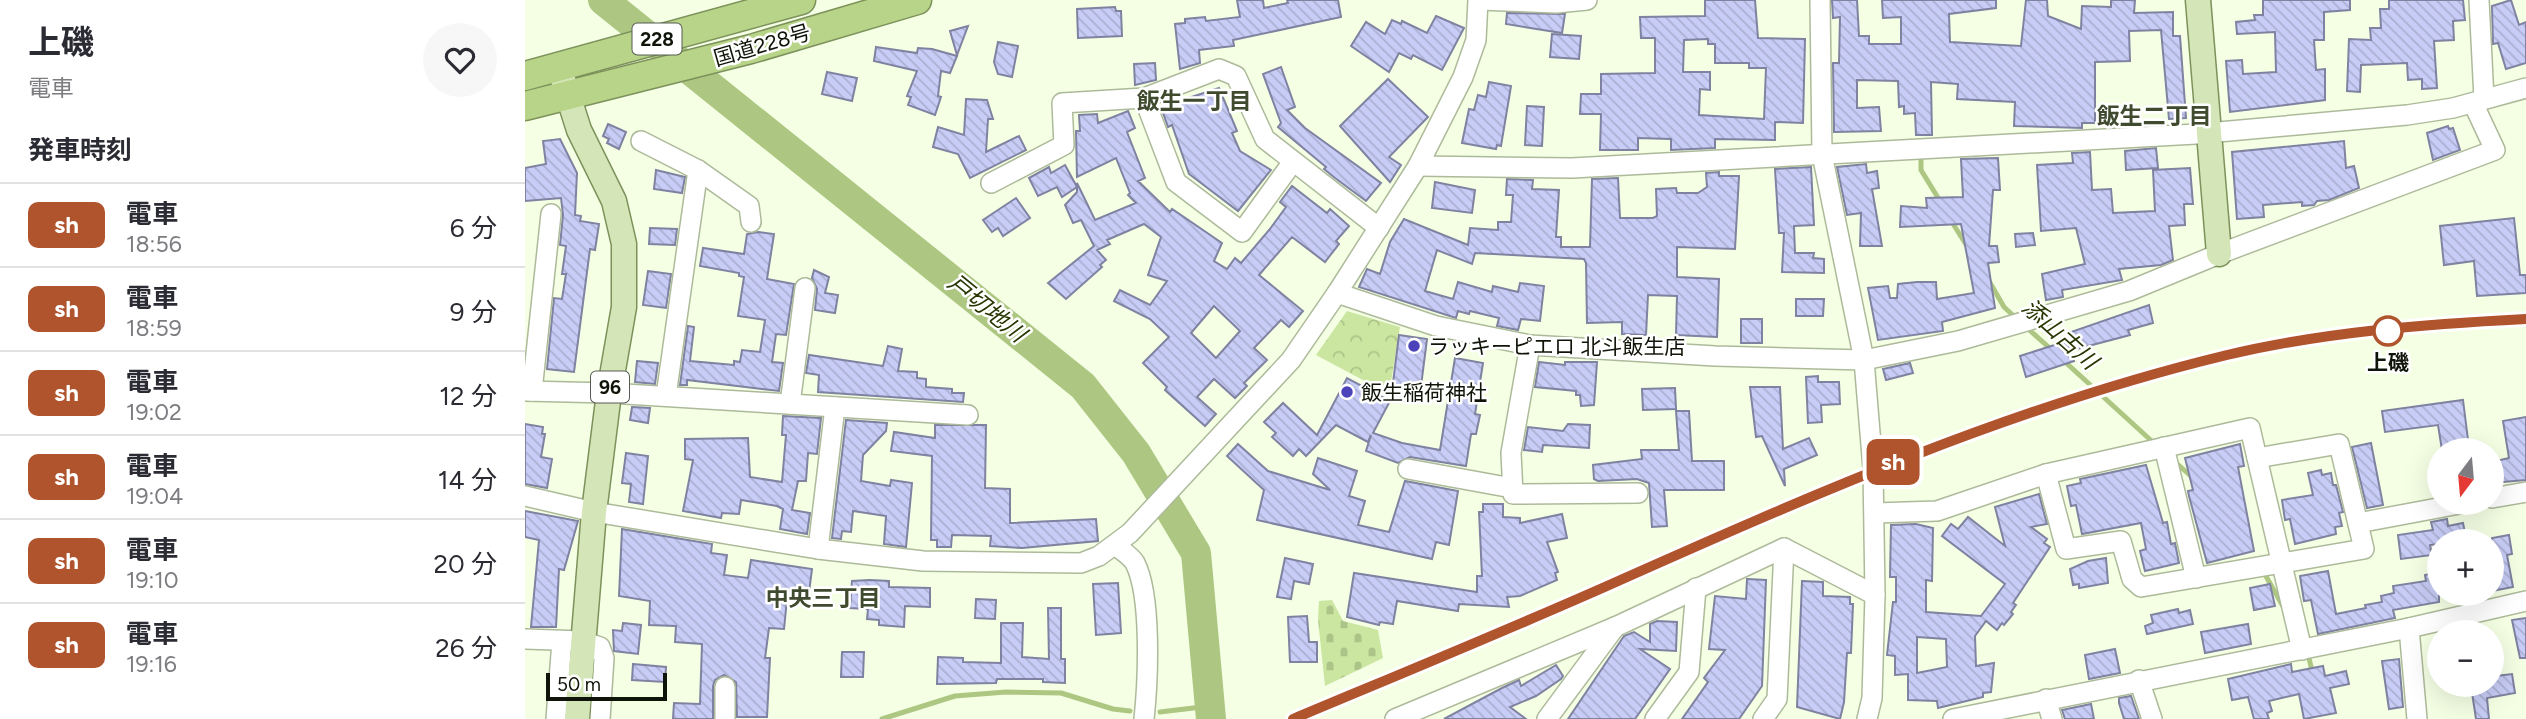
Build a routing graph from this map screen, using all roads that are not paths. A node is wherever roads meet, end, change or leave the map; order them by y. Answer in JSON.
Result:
{"nodes":[{"id":1,"x":801,"y":0,"type":"edge"},
{"id":2,"x":917,"y":0,"type":"edge"},
{"id":3,"x":1478,"y":0,"type":"edge"},
{"id":4,"x":1587,"y":0,"type":"edge"},
{"id":5,"x":1820,"y":0,"type":"edge"},
{"id":6,"x":2198,"y":0,"type":"edge"},
{"id":7,"x":2479,"y":0,"type":"edge"},
{"id":8,"x":559,"y":67,"type":"junction"},
{"id":9,"x":525,"y":76,"type":"edge"},
{"id":10,"x":2526,"y":88,"type":"edge"},
{"id":11,"x":569,"y":96,"type":"junction"},
{"id":12,"x":1144,"y":98,"type":"junction"},
{"id":13,"x":2479,"y":101,"type":"junction"},
{"id":14,"x":525,"y":106,"type":"edge"},
{"id":15,"x":2210,"y":133,"type":"junction"},
{"id":16,"x":641,"y":141,"type":"dead end"},
{"id":17,"x":1822,"y":154,"type":"junction"},
{"id":18,"x":1292,"y":163,"type":"junction"},
{"id":19,"x":1418,"y":166,"type":"junction"},
{"id":20,"x":698,"y":170,"type":"junction"},
{"id":21,"x":991,"y":183,"type":"dead end"},
{"id":22,"x":551,"y":214,"type":"dead end"},
{"id":23,"x":751,"y":222,"type":"dead end"},
{"id":24,"x":1378,"y":228,"type":"junction"},
{"id":25,"x":2219,"y":254,"type":"junction"},
{"id":26,"x":805,"y":288,"type":"dead end"},
{"id":27,"x":1337,"y":293,"type":"junction"},
{"id":28,"x":1530,"y":345,"type":"junction"},
{"id":29,"x":1864,"y":360,"type":"junction"},
{"id":30,"x":529,"y":391,"type":"edge"},
{"id":31,"x":608,"y":393,"type":"junction"},
{"id":32,"x":666,"y":396,"type":"junction"},
{"id":33,"x":790,"y":404,"type":"junction"},
{"id":34,"x":835,"y":407,"type":"junction"},
{"id":35,"x":968,"y":415,"type":"dead end"},
{"id":36,"x":2164,"y":447,"type":"junction"},
{"id":37,"x":2257,"y":458,"type":"junction"},
{"id":38,"x":1408,"y":469,"type":"dead end"},
{"id":39,"x":2046,"y":474,"type":"junction"},
{"id":40,"x":1512,"y":488,"type":"junction"},
{"id":41,"x":2526,"y":492,"type":"edge"},
{"id":42,"x":1639,"y":493,"type":"dead end"},
{"id":43,"x":525,"y":496,"type":"edge"},
{"id":44,"x":2504,"y":496,"type":"edge"},
{"id":45,"x":2427,"y":510,"type":"edge"},
{"id":46,"x":594,"y":512,"type":"junction"},
{"id":47,"x":1875,"y":513,"type":"junction"},
{"id":48,"x":2358,"y":523,"type":"junction"},
{"id":49,"x":1122,"y":539,"type":"junction"},
{"id":50,"x":1784,"y":548,"type":"junction"},
{"id":51,"x":818,"y":549,"type":"junction"},
{"id":52,"x":2280,"y":564,"type":"junction"},
{"id":53,"x":2196,"y":578,"type":"junction"},
{"id":54,"x":1696,"y":588,"type":"junction"},
{"id":55,"x":1875,"y":595,"type":"junction"},
{"id":56,"x":2526,"y":601,"type":"edge"},
{"id":57,"x":1615,"y":627,"type":"junction"},
{"id":58,"x":2409,"y":628,"type":"junction"},
{"id":59,"x":525,"y":639,"type":"edge"},
{"id":60,"x":573,"y":641,"type":"junction"},
{"id":61,"x":2302,"y":650,"type":"junction"},
{"id":62,"x":2139,"y":680,"type":"junction"},
{"id":63,"x":726,"y":687,"type":"dead end"},
{"id":64,"x":2046,"y":699,"type":"junction"},
{"id":65,"x":557,"y":719,"type":"edge"},
{"id":66,"x":577,"y":719,"type":"edge"},
{"id":67,"x":600,"y":719,"type":"edge"},
{"id":68,"x":725,"y":719,"type":"edge"},
{"id":69,"x":1145,"y":719,"type":"edge"},
{"id":70,"x":1395,"y":719,"type":"edge"},
{"id":71,"x":1547,"y":719,"type":"edge"},
{"id":72,"x":1655,"y":719,"type":"edge"},
{"id":73,"x":1763,"y":719,"type":"edge"},
{"id":74,"x":1867,"y":719,"type":"edge"},
{"id":75,"x":1953,"y":719,"type":"edge"},
{"id":76,"x":2052,"y":719,"type":"edge"},
{"id":77,"x":2152,"y":719,"type":"edge"},
{"id":78,"x":2417,"y":719,"type":"edge"}],
"edges":[{"from":1,"to":8,"type":"highway","name":"国道228号","number":"228"},
{"from":2,"to":11,"type":"highway","name":"国道228号","number":"228"},
{"from":3,"to":4,"type":"street"},
{"from":3,"to":19,"type":"street"},
{"from":5,"to":17,"type":"street"},
{"from":6,"to":15,"type":"main road"},
{"from":7,"to":13,"type":"street"},
{"from":8,"to":9,"type":"highway","name":"国道228号","number":"228"},
{"from":8,"to":11,"type":"main road","number":"96"},
{"from":10,"to":13,"type":"street"},
{"from":11,"to":14,"type":"highway","name":"国道228号","number":"228"},
{"from":11,"to":31,"type":"main road","number":"96"},
{"from":12,"to":18,"type":"street"},
{"from":12,"to":18,"type":"street"},
{"from":12,"to":21,"type":"street"},
{"from":13,"to":15,"type":"street"},
{"from":13,"to":25,"type":"street"},
{"from":15,"to":17,"type":"street"},
{"from":15,"to":25,"type":"main road"},
{"from":16,"to":20,"type":"street"},
{"from":17,"to":19,"type":"street"},
{"from":17,"to":29,"type":"street"},
{"from":18,"to":24,"type":"street"},
{"from":19,"to":24,"type":"street"},
{"from":20,"to":23,"type":"street"},
{"from":20,"to":32,"type":"street"},
{"from":22,"to":30,"type":"street"},
{"from":24,"to":27,"type":"street"},
{"from":25,"to":29,"type":"street"},
{"from":26,"to":33,"type":"street"},
{"from":27,"to":28,"type":"street"},
{"from":27,"to":49,"type":"street"},
{"from":28,"to":29,"type":"street"},
{"from":28,"to":40,"type":"street"},
{"from":29,"to":47,"type":"street"},
{"from":30,"to":31,"type":"street"},
{"from":31,"to":32,"type":"street"},
{"from":31,"to":46,"type":"main road","number":"96"},
{"from":32,"to":33,"type":"street"},
{"from":33,"to":34,"type":"street"},
{"from":34,"to":35,"type":"street"},
{"from":34,"to":51,"type":"street"},
{"from":36,"to":37,"type":"street"},
{"from":36,"to":39,"type":"street"},
{"from":36,"to":53,"type":"street"},
{"from":37,"to":48,"type":"street"},
{"from":37,"to":52,"type":"street"},
{"from":38,"to":40,"type":"street"},
{"from":39,"to":47,"type":"street"},
{"from":39,"to":53,"type":"street"},
{"from":40,"to":42,"type":"street"},
{"from":41,"to":44,"type":"street"},
{"from":43,"to":46,"type":"street"},
{"from":45,"to":48,"type":"street"},
{"from":46,"to":51,"type":"street"},
{"from":46,"to":60,"type":"main road","number":"96"},
{"from":47,"to":55,"type":"street"},
{"from":48,"to":52,"type":"street"},
{"from":49,"to":51,"type":"street"},
{"from":49,"to":69,"type":"street"},
{"from":50,"to":54,"type":"street"},
{"from":50,"to":55,"type":"street"},
{"from":50,"to":73,"type":"street"},
{"from":52,"to":53,"type":"street"},
{"from":52,"to":61,"type":"street"},
{"from":54,"to":57,"type":"street"},
{"from":54,"to":72,"type":"street"},
{"from":55,"to":74,"type":"street"},
{"from":56,"to":58,"type":"street"},
{"from":57,"to":70,"type":"street"},
{"from":57,"to":71,"type":"street"},
{"from":58,"to":61,"type":"street"},
{"from":58,"to":78,"type":"street"},
{"from":59,"to":60,"type":"street"},
{"from":60,"to":65,"type":"street"},
{"from":60,"to":66,"type":"main road","number":"96"},
{"from":60,"to":67,"type":"street"},
{"from":61,"to":62,"type":"street"},
{"from":62,"to":64,"type":"street"},
{"from":62,"to":77,"type":"street"},
{"from":63,"to":68,"type":"street"},
{"from":64,"to":75,"type":"street"},
{"from":64,"to":76,"type":"street"}]}
